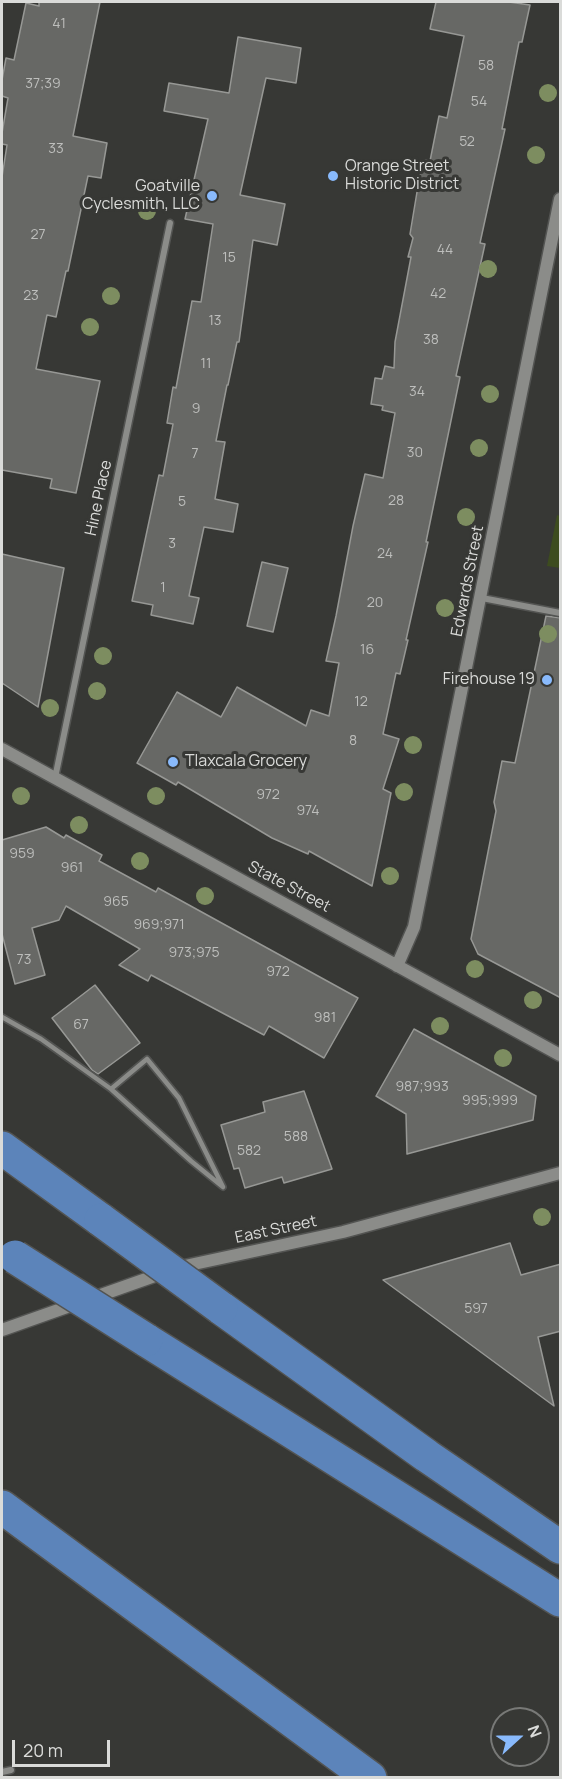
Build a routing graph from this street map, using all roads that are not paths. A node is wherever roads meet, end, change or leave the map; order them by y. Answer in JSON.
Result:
{"nodes":[{"id":1,"x":561,"y":199,"type":"edge"},
{"id":2,"x":170,"y":223,"type":"dead end"},
{"id":3,"x":482,"y":598,"type":"junction"},
{"id":4,"x":561,"y":613,"type":"edge"},
{"id":5,"x":2,"y":749,"type":"edge"},
{"id":6,"x":55,"y":778,"type":"junction"},
{"id":7,"x":397,"y":966,"type":"junction"},
{"id":8,"x":2,"y":1017,"type":"edge"},
{"id":9,"x":561,"y":1055,"type":"edge"},
{"id":10,"x":111,"y":1089,"type":"junction"},
{"id":11,"x":2,"y":1148,"type":"edge"},
{"id":12,"x":561,"y":1173,"type":"edge"},
{"id":13,"x":8,"y":1253,"type":"edge"},
{"id":14,"x":2,"y":1330,"type":"edge"},
{"id":15,"x":4,"y":1511,"type":"edge"},
{"id":16,"x":561,"y":1547,"type":"edge"},
{"id":17,"x":561,"y":1600,"type":"edge"},
{"id":18,"x":309,"y":1733,"type":"junction"},
{"id":19,"x":11,"y":1770,"type":"dead end"},
{"id":20,"x":2,"y":1772,"type":"edge"},
{"id":21,"x":332,"y":1778,"type":"edge"},
{"id":22,"x":370,"y":1778,"type":"edge"}],
"edges":[{"from":1,"to":3,"type":"main road","name":"Edwards Street"},
{"from":2,"to":6,"type":"street","name":"Hine Place"},
{"from":3,"to":4,"type":"street"},
{"from":3,"to":7,"type":"main road","name":"Edwards Street"},
{"from":5,"to":6,"type":"main road","name":"State Street"},
{"from":6,"to":7,"type":"main road","name":"State Street"},
{"from":7,"to":9,"type":"main road","name":"State Street"},
{"from":8,"to":10,"type":"lane"},
{"from":10,"to":10,"type":"lane"},
{"from":11,"to":16,"type":"highway","bridge":true},
{"from":12,"to":14,"type":"main road","name":"East Street"},
{"from":13,"to":17,"type":"highway","bridge":true},
{"from":15,"to":18,"type":"highway"},
{"from":18,"to":21,"type":"highway"},
{"from":18,"to":22,"type":"highway"},
{"from":19,"to":20,"type":"street"}]}
